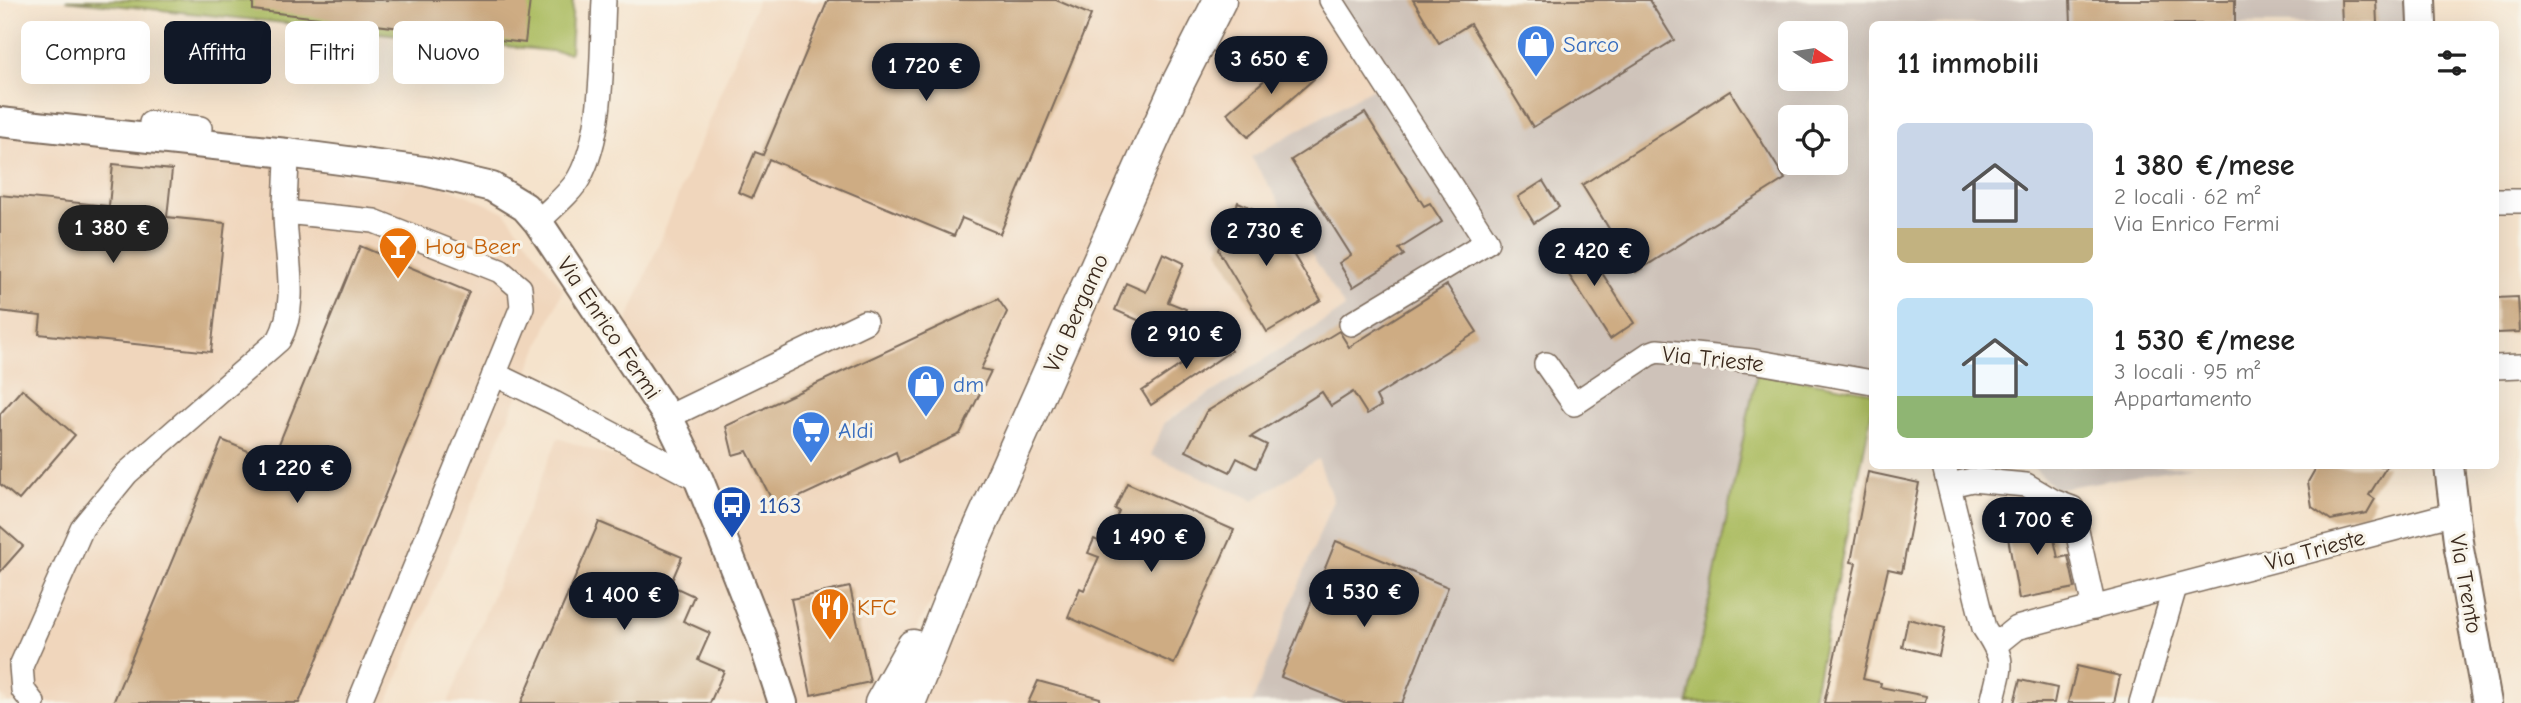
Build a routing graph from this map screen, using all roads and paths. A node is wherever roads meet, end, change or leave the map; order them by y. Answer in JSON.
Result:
{"nodes":[{"id":1,"x":604,"y":0,"type":"edge"},
{"id":2,"x":1202,"y":0,"type":"edge"},
{"id":3,"x":1220,"y":0,"type":"edge"},
{"id":4,"x":1331,"y":0,"type":"edge"},
{"id":5,"x":2421,"y":0,"type":"edge"},
{"id":6,"x":2422,"y":21,"type":"edge"},
{"id":7,"x":1179,"y":80,"type":"junction"},
{"id":8,"x":0,"y":122,"type":"edge"},
{"id":9,"x":150,"y":123,"type":"dead end"},
{"id":10,"x":200,"y":128,"type":"dead end"},
{"id":11,"x":287,"y":153,"type":"junction"},
{"id":12,"x":2499,"y":201,"type":"edge"},
{"id":13,"x":2521,"y":201,"type":"edge"},
{"id":14,"x":285,"y":212,"type":"junction"},
{"id":15,"x":538,"y":222,"type":"junction"},
{"id":16,"x":865,"y":322,"type":"dead end"},
{"id":17,"x":1351,"y":324,"type":"dead end"},
{"id":18,"x":1546,"y":364,"type":"dead end"},
{"id":19,"x":2521,"y":366,"type":"edge"},
{"id":20,"x":2499,"y":368,"type":"edge"},
{"id":21,"x":494,"y":374,"type":"junction"},
{"id":22,"x":1869,"y":381,"type":"edge"},
{"id":23,"x":668,"y":418,"type":"junction"},
{"id":24,"x":2449,"y":469,"type":"edge"},
{"id":25,"x":1947,"y":475,"type":"edge"},
{"id":26,"x":2026,"y":475,"type":"edge"},
{"id":27,"x":699,"y":480,"type":"junction"},
{"id":28,"x":2455,"y":513,"type":"junction"},
{"id":29,"x":972,"y":545,"type":"junction"},
{"id":30,"x":2175,"y":587,"type":"junction"},
{"id":31,"x":2094,"y":608,"type":"junction"},
{"id":32,"x":1996,"y":646,"type":"junction"},
{"id":33,"x":785,"y":696,"type":"edge"},
{"id":34,"x":33,"y":703,"type":"edge"},
{"id":35,"x":359,"y":703,"type":"edge"},
{"id":36,"x":881,"y":703,"type":"edge"},
{"id":37,"x":909,"y":703,"type":"edge"},
{"id":38,"x":1992,"y":703,"type":"edge"},
{"id":39,"x":2141,"y":703,"type":"edge"},
{"id":40,"x":2487,"y":703,"type":"edge"}],
"edges":[{"from":1,"to":15,"type":"street"},
{"from":2,"to":7,"type":"main road","name":"Via Bergamo"},
{"from":3,"to":7,"type":"main road","name":"Via Bergamo"},
{"from":4,"to":17,"type":"street"},
{"from":5,"to":6,"type":"street"},
{"from":7,"to":29,"type":"main road","name":"Via Bergamo"},
{"from":8,"to":11,"type":"street","name":"Via Enrico Fermi"},
{"from":9,"to":10,"type":"street"},
{"from":11,"to":14,"type":"street"},
{"from":11,"to":15,"type":"street","name":"Via Enrico Fermi"},
{"from":12,"to":13,"type":"street"},
{"from":14,"to":21,"type":"street"},
{"from":14,"to":34,"type":"street"},
{"from":15,"to":23,"type":"street","name":"Via Enrico Fermi"},
{"from":16,"to":23,"type":"street"},
{"from":18,"to":22,"type":"street","name":"Via Trieste"},
{"from":19,"to":20,"type":"street"},
{"from":21,"to":27,"type":"street"},
{"from":21,"to":35,"type":"street"},
{"from":23,"to":27,"type":"street","name":"Via Enrico Fermi"},
{"from":24,"to":28,"type":"street","name":"Via Trento"},
{"from":25,"to":26,"type":"street"},
{"from":25,"to":32,"type":"street"},
{"from":26,"to":31,"type":"street"},
{"from":27,"to":33,"type":"street","name":"Via Enrico Fermi"},
{"from":28,"to":30,"type":"street","name":"Via Trieste"},
{"from":28,"to":40,"type":"street","name":"Via Trento"},
{"from":29,"to":36,"type":"main road","name":"Via Bergamo"},
{"from":29,"to":37,"type":"main road","name":"Via Bergamo"},
{"from":30,"to":31,"type":"street","name":"Via Trieste"},
{"from":30,"to":39,"type":"street"},
{"from":31,"to":32,"type":"street","name":"Via Trieste"},
{"from":32,"to":38,"type":"street"}]}
